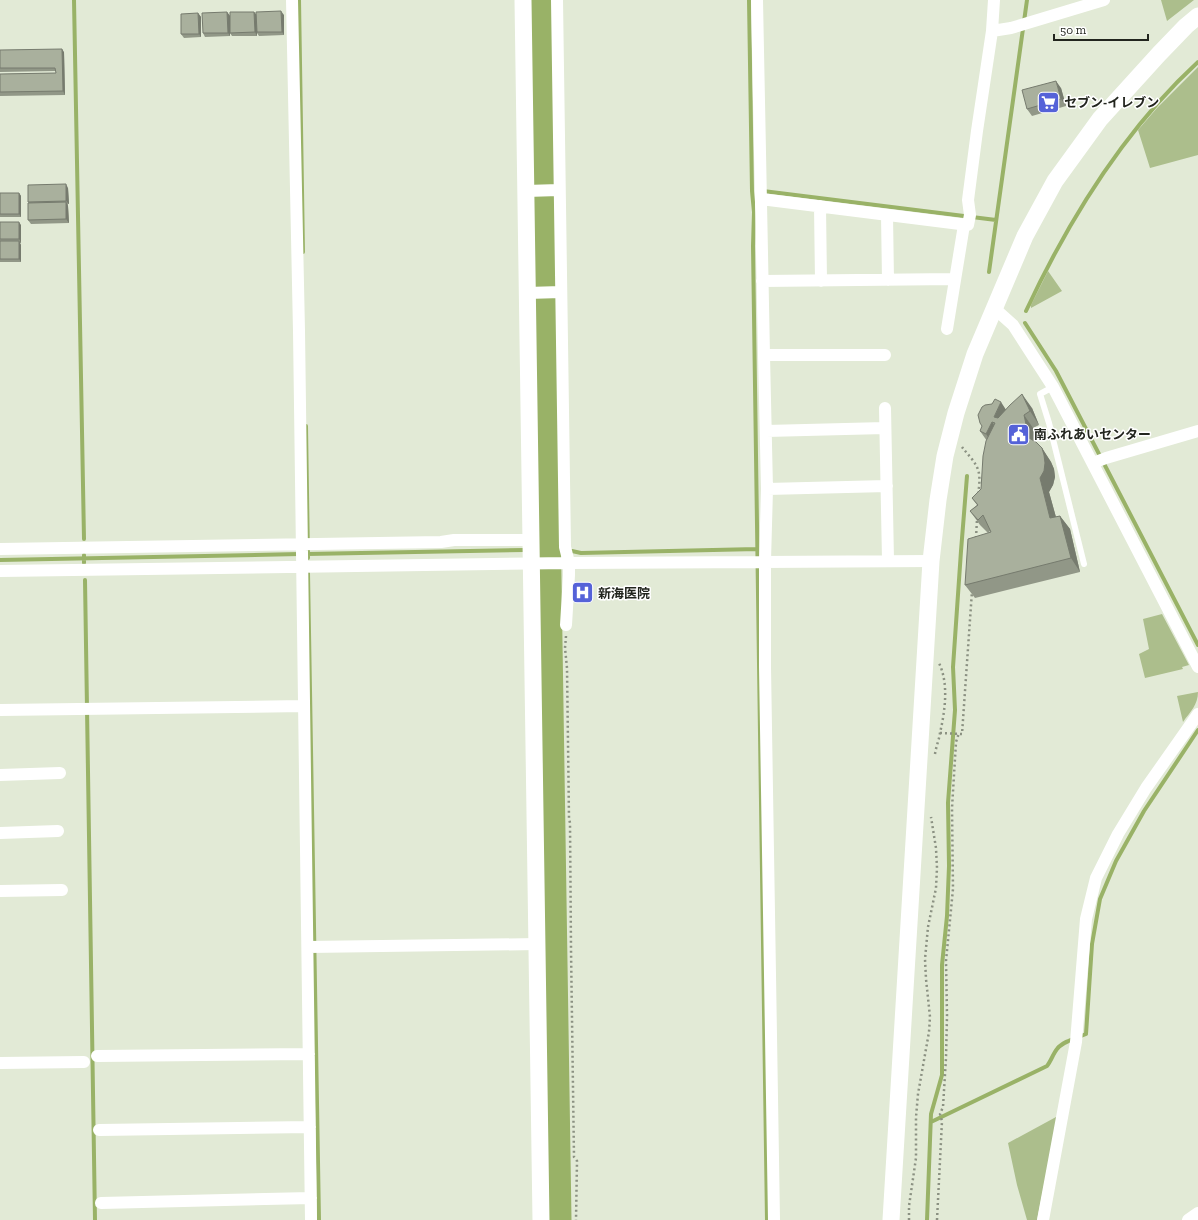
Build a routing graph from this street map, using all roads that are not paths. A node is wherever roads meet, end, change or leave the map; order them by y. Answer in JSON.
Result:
{"nodes":[{"id":1,"x":292,"y":0,"type":"edge"},
{"id":2,"x":523,"y":0,"type":"edge"},
{"id":3,"x":557,"y":0,"type":"edge"},
{"id":4,"x":757,"y":0,"type":"edge"},
{"id":5,"x":994,"y":0,"type":"edge"},
{"id":6,"x":1104,"y":0,"type":"edge"},
{"id":7,"x":1198,"y":16,"type":"edge"},
{"id":8,"x":992,"y":31,"type":"junction"},
{"id":9,"x":557,"y":190,"type":"junction"},
{"id":10,"x":531,"y":191,"type":"junction"},
{"id":11,"x":761,"y":194,"type":"junction"},
{"id":12,"x":820,"y":206,"type":"junction"},
{"id":13,"x":887,"y":215,"type":"junction"},
{"id":14,"x":967,"y":220,"type":"junction"},
{"id":15,"x":955,"y":279,"type":"junction"},
{"id":16,"x":888,"y":280,"type":"junction"},
{"id":17,"x":762,"y":281,"type":"junction"},
{"id":18,"x":821,"y":281,"type":"junction"},
{"id":19,"x":532,"y":292,"type":"junction"},
{"id":20,"x":558,"y":292,"type":"junction"},
{"id":21,"x":994,"y":308,"type":"junction"},
{"id":22,"x":947,"y":329,"type":"dead end"},
{"id":23,"x":764,"y":354,"type":"junction"},
{"id":24,"x":885,"y":355,"type":"dead end"},
{"id":25,"x":1053,"y":387,"type":"junction"},
{"id":26,"x":885,"y":408,"type":"dead end"},
{"id":27,"x":885,"y":428,"type":"junction"},
{"id":28,"x":766,"y":431,"type":"junction"},
{"id":29,"x":1198,"y":431,"type":"edge"},
{"id":30,"x":1099,"y":461,"type":"junction"},
{"id":31,"x":887,"y":486,"type":"junction"},
{"id":32,"x":767,"y":489,"type":"junction"},
{"id":33,"x":531,"y":540,"type":"junction"},
{"id":34,"x":0,"y":549,"type":"edge"},
{"id":35,"x":304,"y":551,"type":"junction"},
{"id":36,"x":888,"y":560,"type":"junction"},
{"id":37,"x":759,"y":561,"type":"junction"},
{"id":38,"x":931,"y":561,"type":"junction"},
{"id":39,"x":565,"y":563,"type":"junction"},
{"id":40,"x":536,"y":564,"type":"junction"},
{"id":41,"x":1084,"y":564,"type":"dead end"},
{"id":42,"x":0,"y":570,"type":"edge"},
{"id":43,"x":566,"y":625,"type":"road end"},
{"id":44,"x":1198,"y":667,"type":"edge"},
{"id":45,"x":304,"y":706,"type":"junction"},
{"id":46,"x":0,"y":710,"type":"edge"},
{"id":47,"x":1198,"y":714,"type":"edge"},
{"id":48,"x":60,"y":774,"type":"dead end"},
{"id":49,"x":0,"y":775,"type":"edge"},
{"id":50,"x":58,"y":831,"type":"dead end"},
{"id":51,"x":0,"y":833,"type":"edge"},
{"id":52,"x":62,"y":890,"type":"dead end"},
{"id":53,"x":0,"y":891,"type":"edge"},
{"id":54,"x":537,"y":944,"type":"junction"},
{"id":55,"x":312,"y":947,"type":"junction"},
{"id":56,"x":309,"y":1054,"type":"junction"},
{"id":57,"x":97,"y":1056,"type":"dead end"},
{"id":58,"x":0,"y":1062,"type":"edge"},
{"id":59,"x":84,"y":1062,"type":"dead end"},
{"id":60,"x":310,"y":1127,"type":"junction"},
{"id":61,"x":99,"y":1130,"type":"dead end"},
{"id":62,"x":311,"y":1198,"type":"junction"},
{"id":63,"x":101,"y":1203,"type":"dead end"},
{"id":64,"x":1198,"y":1213,"type":"edge"},
{"id":65,"x":312,"y":1220,"type":"edge"},
{"id":66,"x":541,"y":1220,"type":"edge"},
{"id":67,"x":774,"y":1220,"type":"edge"},
{"id":68,"x":891,"y":1220,"type":"edge"},
{"id":69,"x":1043,"y":1220,"type":"edge"},
{"id":70,"x":1188,"y":1220,"type":"edge"}],
"edges":[{"from":1,"to":35,"type":"street"},
{"from":2,"to":10,"type":"street"},
{"from":3,"to":9,"type":"street"},
{"from":4,"to":11,"type":"street"},
{"from":5,"to":8,"type":"street"},
{"from":6,"to":8,"type":"street"},
{"from":7,"to":21,"type":"street"},
{"from":8,"to":14,"type":"street"},
{"from":9,"to":10,"type":"street"},
{"from":9,"to":20,"type":"street"},
{"from":10,"to":19,"type":"street"},
{"from":11,"to":12,"type":"street"},
{"from":11,"to":17,"type":"street"},
{"from":12,"to":13,"type":"street"},
{"from":12,"to":18,"type":"street"},
{"from":13,"to":14,"type":"street"},
{"from":13,"to":16,"type":"street"},
{"from":14,"to":15,"type":"street"},
{"from":15,"to":16,"type":"street"},
{"from":15,"to":22,"type":"street"},
{"from":16,"to":18,"type":"street"},
{"from":17,"to":18,"type":"street"},
{"from":17,"to":23,"type":"street"},
{"from":19,"to":20,"type":"street"},
{"from":19,"to":33,"type":"street"},
{"from":20,"to":39,"type":"street"},
{"from":21,"to":25,"type":"street"},
{"from":21,"to":38,"type":"street"},
{"from":23,"to":24,"type":"street"},
{"from":23,"to":28,"type":"street"},
{"from":25,"to":30,"type":"street"},
{"from":25,"to":41,"type":"lane"},
{"from":26,"to":27,"type":"street"},
{"from":27,"to":28,"type":"street"},
{"from":27,"to":31,"type":"street"},
{"from":28,"to":32,"type":"street"},
{"from":29,"to":30,"type":"street"},
{"from":30,"to":44,"type":"street"},
{"from":31,"to":32,"type":"street"},
{"from":31,"to":36,"type":"street"},
{"from":32,"to":37,"type":"street"},
{"from":33,"to":35,"type":"street"},
{"from":33,"to":40,"type":"street"},
{"from":34,"to":35,"type":"street"},
{"from":35,"to":40,"type":"street"},
{"from":35,"to":42,"type":"street"},
{"from":35,"to":45,"type":"street"},
{"from":36,"to":37,"type":"street"},
{"from":36,"to":38,"type":"street"},
{"from":37,"to":39,"type":"street"},
{"from":37,"to":67,"type":"street"},
{"from":38,"to":68,"type":"street"},
{"from":39,"to":40,"type":"street"},
{"from":39,"to":43,"type":"street"},
{"from":40,"to":54,"type":"street"},
{"from":45,"to":46,"type":"street"},
{"from":45,"to":55,"type":"street"},
{"from":47,"to":69,"type":"street"},
{"from":48,"to":49,"type":"street"},
{"from":50,"to":51,"type":"street"},
{"from":52,"to":53,"type":"street"},
{"from":54,"to":55,"type":"street"},
{"from":54,"to":66,"type":"street"},
{"from":55,"to":56,"type":"street"},
{"from":56,"to":57,"type":"street"},
{"from":56,"to":60,"type":"street"},
{"from":58,"to":59,"type":"street"},
{"from":60,"to":61,"type":"street"},
{"from":60,"to":62,"type":"street"},
{"from":62,"to":63,"type":"street"},
{"from":62,"to":65,"type":"street"},
{"from":64,"to":70,"type":"street"}]}
